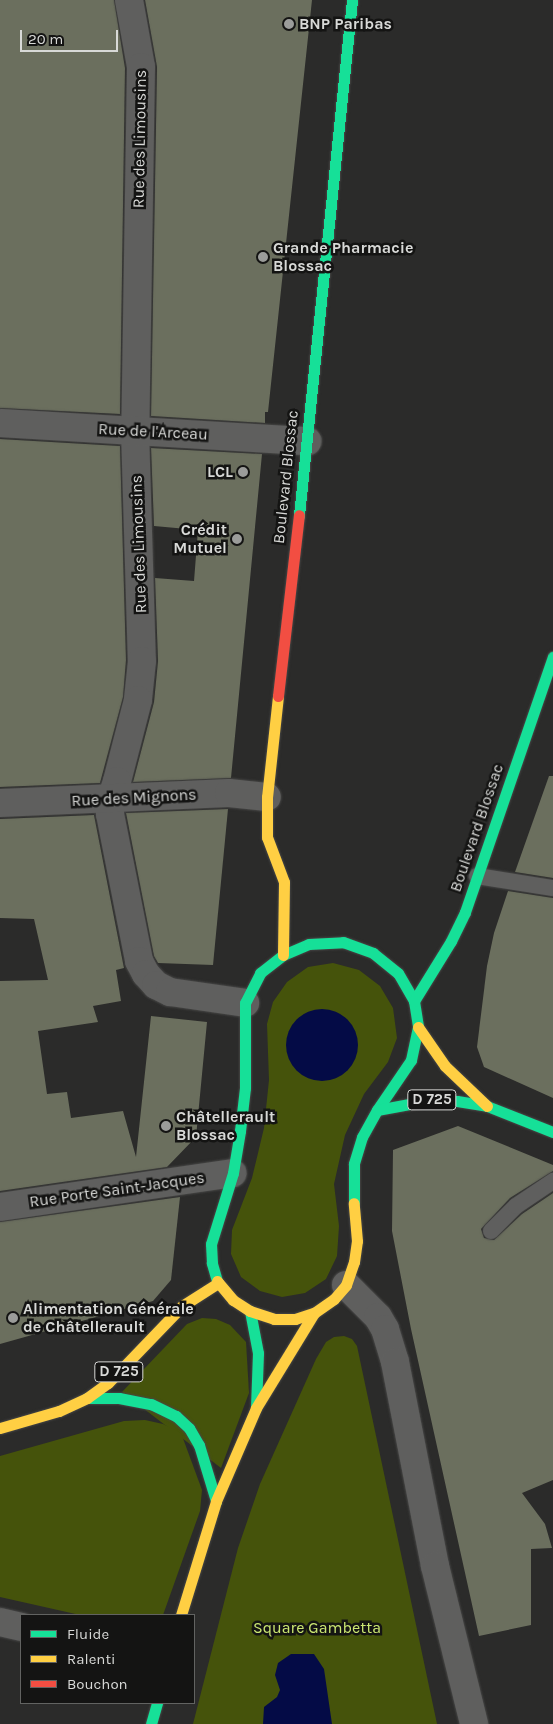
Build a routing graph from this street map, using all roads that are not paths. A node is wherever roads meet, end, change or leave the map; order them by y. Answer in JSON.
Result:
{"nodes":[{"id":1,"x":129,"y":0,"type":"edge"},
{"id":2,"x":352,"y":0,"type":"edge"},
{"id":3,"x":0,"y":423,"type":"edge"},
{"id":4,"x":135,"y":430,"type":"junction"},
{"id":5,"x":307,"y":441,"type":"junction"},
{"id":6,"x":553,"y":657,"type":"edge"},
{"id":7,"x":267,"y":797,"type":"junction"},
{"id":8,"x":110,"y":799,"type":"junction"},
{"id":9,"x":0,"y":803,"type":"edge"},
{"id":10,"x":477,"y":876,"type":"junction"},
{"id":11,"x":553,"y":888,"type":"edge"},
{"id":12,"x":283,"y":955,"type":"junction"},
{"id":13,"x":414,"y":1001,"type":"junction"},
{"id":14,"x":245,"y":1003,"type":"junction"},
{"id":15,"x":418,"y":1027,"type":"junction"},
{"id":16,"x":487,"y":1106,"type":"junction"},
{"id":17,"x":377,"y":1110,"type":"junction"},
{"id":18,"x":553,"y":1132,"type":"edge"},
{"id":19,"x":233,"y":1173,"type":"junction"},
{"id":20,"x":553,"y":1181,"type":"edge"},
{"id":21,"x":1,"y":1199,"type":"edge"},
{"id":22,"x":491,"y":1231,"type":"dead end"},
{"id":23,"x":218,"y":1283,"type":"junction"},
{"id":24,"x":346,"y":1285,"type":"junction"},
{"id":25,"x":250,"y":1311,"type":"junction"},
{"id":26,"x":314,"y":1314,"type":"junction"},
{"id":27,"x":87,"y":1398,"type":"junction"},
{"id":28,"x":256,"y":1408,"type":"junction"},
{"id":29,"x":0,"y":1428,"type":"edge"},
{"id":30,"x":216,"y":1501,"type":"junction"},
{"id":31,"x":181,"y":1614,"type":"edge"},
{"id":32,"x":0,"y":1622,"type":"edge"},
{"id":33,"x":20,"y":1627,"type":"edge"},
{"id":34,"x":157,"y":1704,"type":"edge"},
{"id":35,"x":151,"y":1724,"type":"edge"},
{"id":36,"x":474,"y":1724,"type":"edge"}],
"edges":[{"from":1,"to":4,"type":"street","name":"Rue des Limousins"},
{"from":2,"to":5,"type":"main road","name":"Boulevard Blossac"},
{"from":3,"to":4,"type":"street","name":"Rue de l'Arceau"},
{"from":4,"to":5,"type":"street","name":"Rue de l'Arceau"},
{"from":4,"to":8,"type":"street","name":"Rue des Limousins"},
{"from":5,"to":7,"type":"main road","name":"Boulevard Blossac"},
{"from":6,"to":10,"type":"main road","name":"Boulevard Blossac"},
{"from":7,"to":8,"type":"street","name":"Rue des Mignons"},
{"from":7,"to":12,"type":"main road","name":"Boulevard Blossac"},
{"from":8,"to":9,"type":"street","name":"Rue des Mignons"},
{"from":8,"to":14,"type":"street","name":"Rue des Limousins"},
{"from":10,"to":11,"type":"lane"},
{"from":10,"to":13,"type":"main road","name":"Boulevard Blossac"},
{"from":12,"to":13,"type":"main road"},
{"from":12,"to":14,"type":"main road"},
{"from":13,"to":15,"type":"main road"},
{"from":14,"to":19,"type":"main road"},
{"from":15,"to":16,"type":"main road","number":"D 725"},
{"from":15,"to":17,"type":"main road"},
{"from":16,"to":17,"type":"main road","number":"D 725"},
{"from":16,"to":18,"type":"main road","number":"D 725"},
{"from":17,"to":24,"type":"main road"},
{"from":19,"to":21,"type":"street","name":"Rue Porte Saint-Jacques"},
{"from":19,"to":23,"type":"main road"},
{"from":20,"to":22,"type":"lane"},
{"from":23,"to":25,"type":"main road"},
{"from":23,"to":27,"type":"main road","number":"D 725"},
{"from":24,"to":26,"type":"main road"},
{"from":24,"to":36,"type":"street"},
{"from":25,"to":26,"type":"main road"},
{"from":25,"to":28,"type":"main road"},
{"from":26,"to":28,"type":"main road"},
{"from":27,"to":29,"type":"main road","number":"D 725"},
{"from":27,"to":30,"type":"main road","number":"D 725"},
{"from":28,"to":30,"type":"main road"},
{"from":30,"to":31,"type":"main road"},
{"from":32,"to":33,"type":"street"},
{"from":34,"to":35,"type":"main road"}]}
